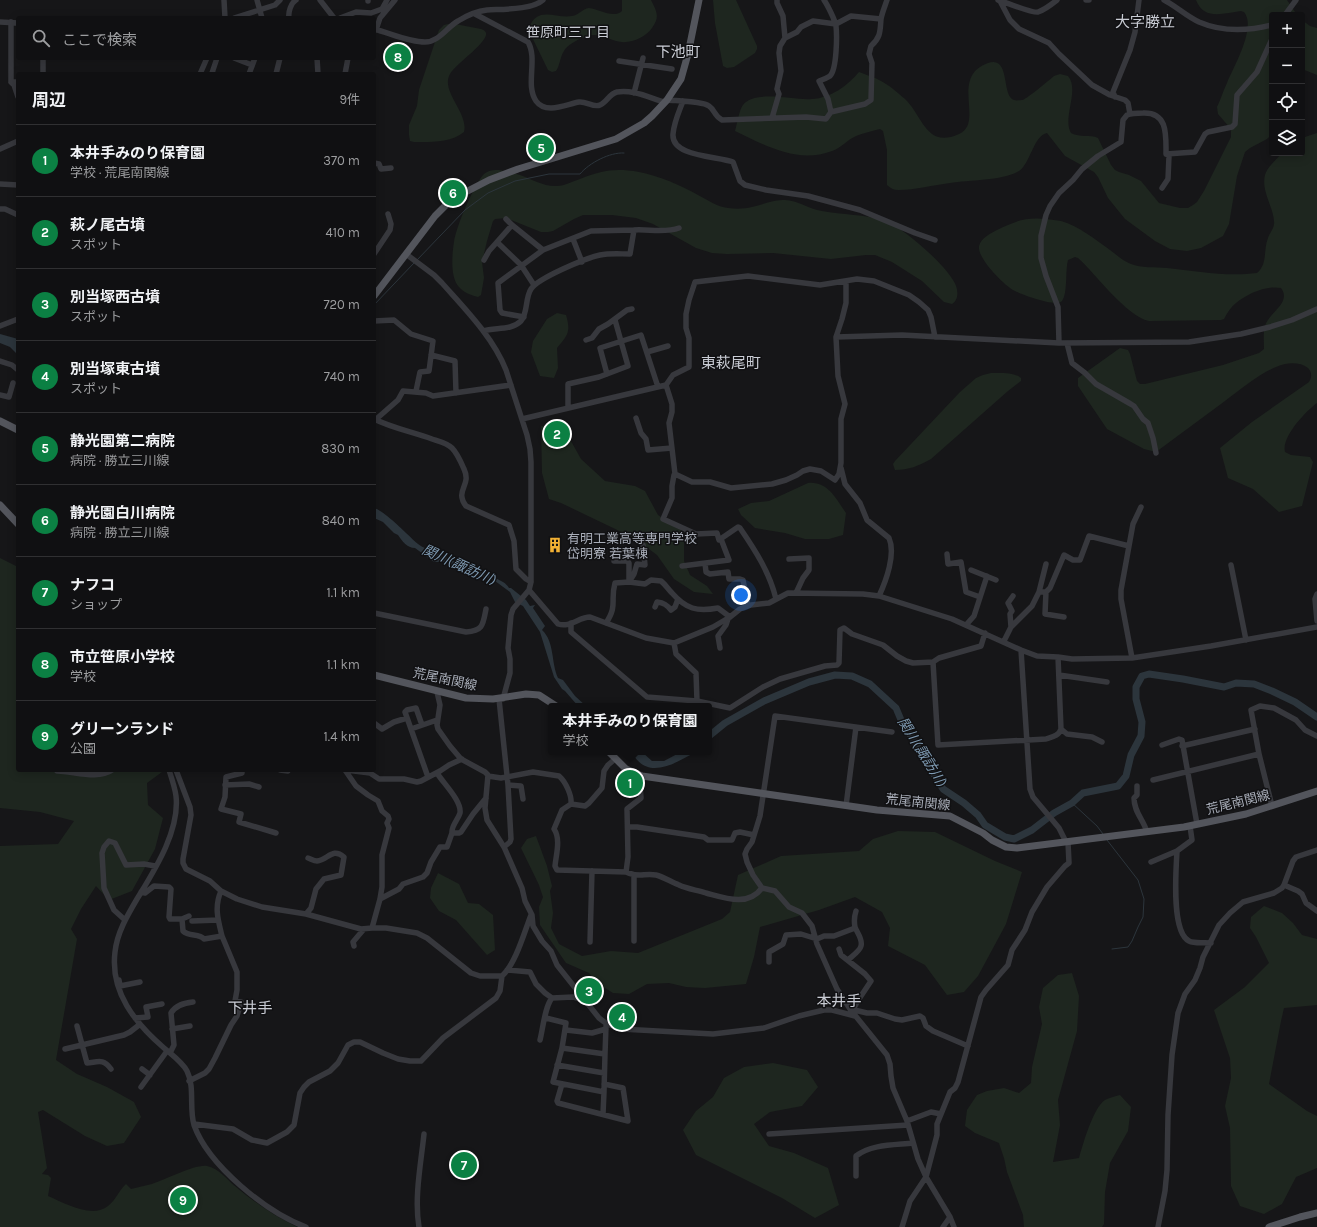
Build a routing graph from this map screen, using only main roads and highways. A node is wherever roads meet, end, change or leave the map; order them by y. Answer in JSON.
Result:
{"nodes":[{"id":1,"x":699,"y":0,"type":"edge"},
{"id":2,"x":376,"y":291,"type":"edge"},
{"id":3,"x":0,"y":421,"type":"edge"},
{"id":4,"x":16,"y":429,"type":"edge"},
{"id":5,"x":0,"y":504,"type":"edge"},
{"id":6,"x":16,"y":522,"type":"edge"},
{"id":7,"x":376,"y":676,"type":"edge"},
{"id":8,"x":551,"y":703,"type":"edge"},
{"id":9,"x":612,"y":755,"type":"edge"},
{"id":10,"x":1317,"y":791,"type":"edge"},
{"id":11,"x":1317,"y":1213,"type":"edge"},
{"id":12,"x":1269,"y":1227,"type":"edge"}],
"edges":[{"from":1,"to":2,"type":"main road"},
{"from":3,"to":4,"type":"main road"},
{"from":5,"to":6,"type":"main road"},
{"from":7,"to":8,"type":"main road","name":"荒尾南関線"},
{"from":9,"to":10,"type":"main road","name":"荒尾南関線"},
{"from":11,"to":12,"type":"main road"}]}
